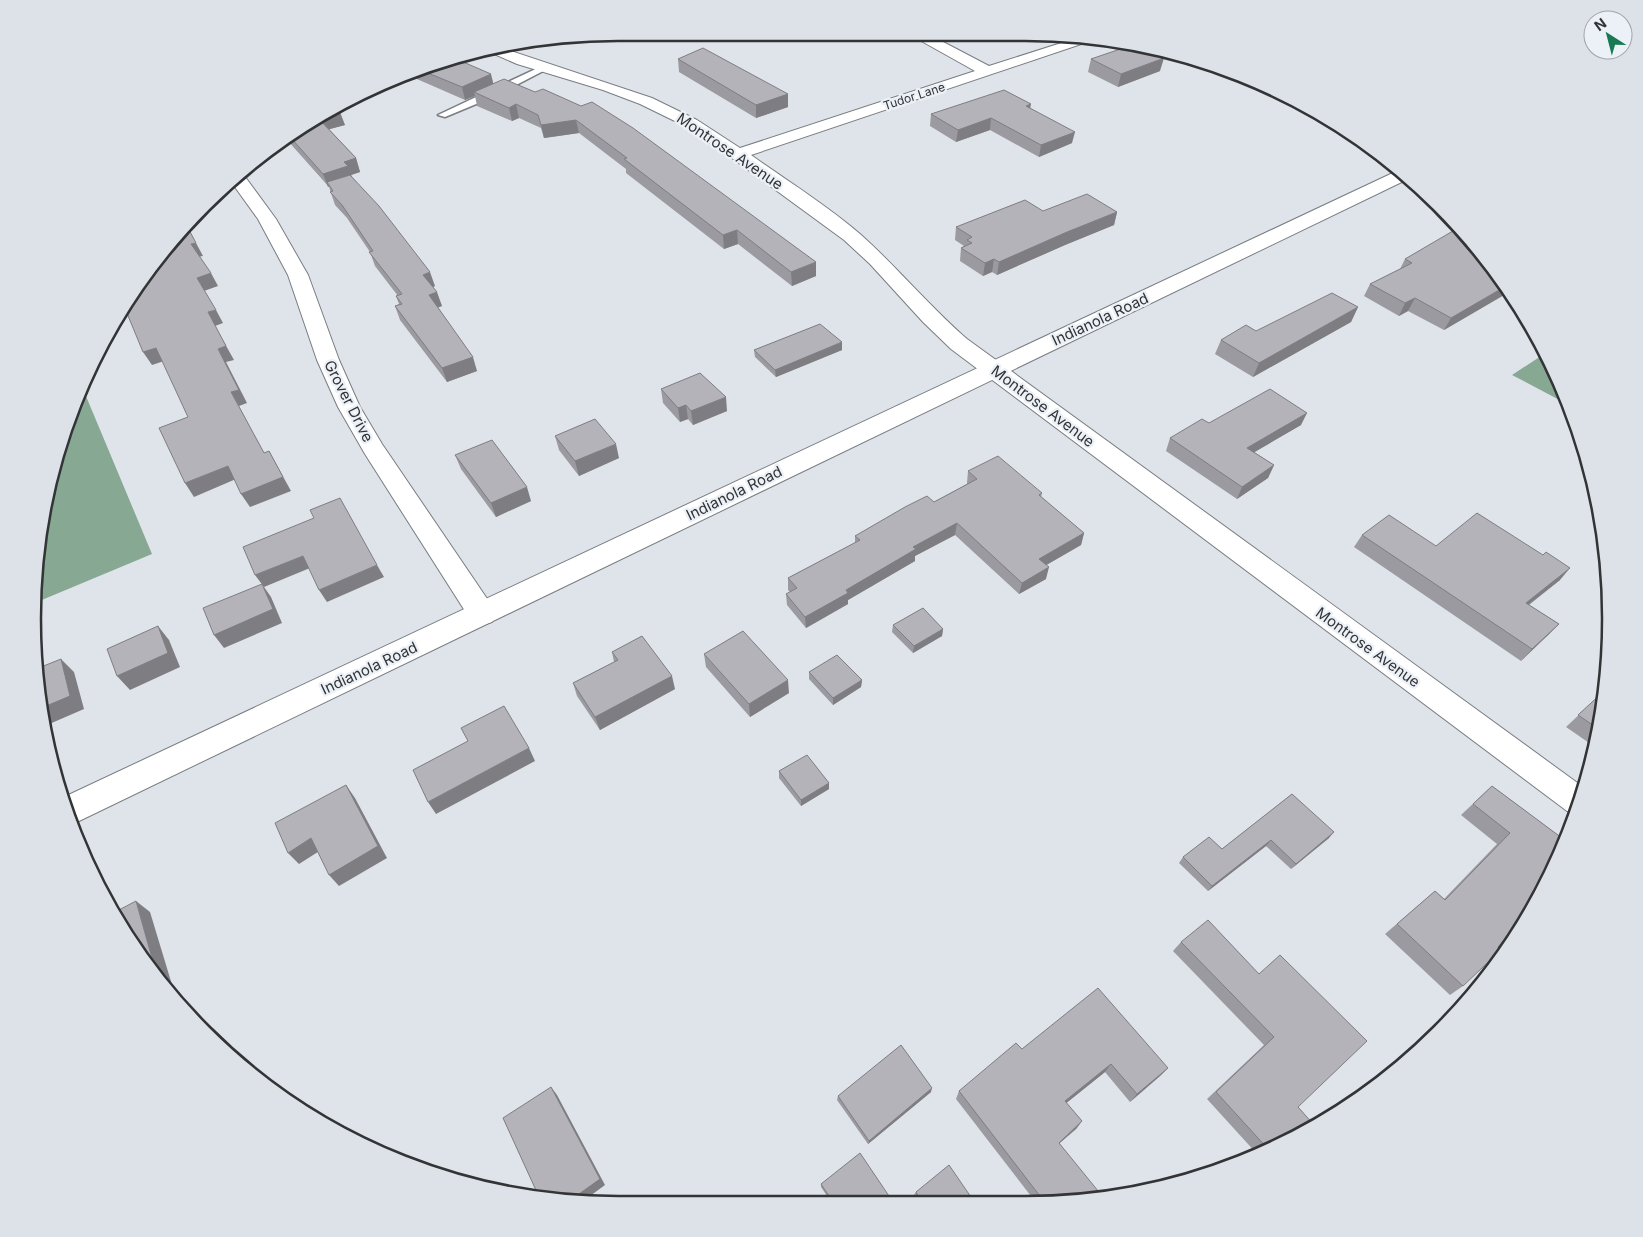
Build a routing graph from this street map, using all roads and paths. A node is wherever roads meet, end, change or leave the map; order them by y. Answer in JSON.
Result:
{"nodes":[{"id":1,"x":929,"y":41,"type":"edge"},
{"id":2,"x":1074,"y":43,"type":"edge"},
{"id":3,"x":503,"y":53,"type":"edge"},
{"id":4,"x":544,"y":68,"type":"junction"},
{"id":5,"x":988,"y":72,"type":"junction"},
{"id":6,"x":442,"y":115,"type":"dead end"},
{"id":7,"x":738,"y":154,"type":"junction"},
{"id":8,"x":1397,"y":178,"type":"edge"},
{"id":9,"x":241,"y":182,"type":"edge"},
{"id":10,"x":994,"y":369,"type":"junction"},
{"id":11,"x":482,"y":614,"type":"junction"},
{"id":12,"x":1573,"y":797,"type":"edge"},
{"id":13,"x":74,"y":808,"type":"edge"}],
"edges":[{"from":1,"to":5,"type":"street"},
{"from":2,"to":5,"type":"street","name":"Tudor Lane"},
{"from":3,"to":4,"type":"street","name":"Montrose Avenue"},
{"from":4,"to":6,"type":"lane"},
{"from":4,"to":7,"type":"street","name":"Montrose Avenue"},
{"from":5,"to":7,"type":"street","name":"Tudor Lane"},
{"from":7,"to":10,"type":"street","name":"Montrose Avenue"},
{"from":8,"to":10,"type":"street","name":"Indianola Road"},
{"from":9,"to":11,"type":"street","name":"Grover Drive"},
{"from":10,"to":11,"type":"street","name":"Indianola Road"},
{"from":10,"to":12,"type":"street","name":"Montrose Avenue"},
{"from":11,"to":13,"type":"street","name":"Indianola Road"}]}
